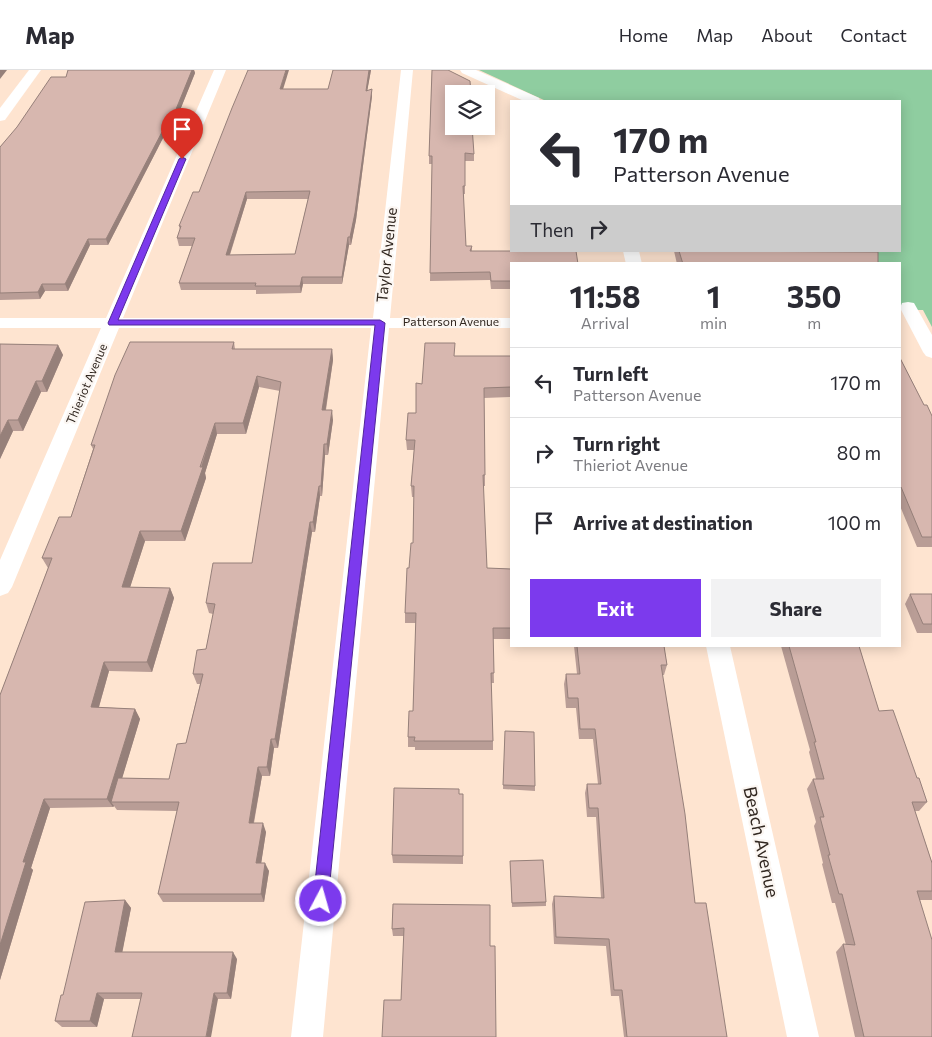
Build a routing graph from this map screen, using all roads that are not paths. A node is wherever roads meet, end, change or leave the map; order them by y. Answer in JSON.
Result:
{"nodes":[{"id":1,"x":36,"y":70,"type":"edge"},
{"id":2,"x":220,"y":70,"type":"edge"},
{"id":3,"x":407,"y":70,"type":"edge"},
{"id":4,"x":466,"y":70,"type":"edge"},
{"id":5,"x":532,"y":100,"type":"edge"},
{"id":6,"x":0,"y":117,"type":"edge"},
{"id":7,"x":908,"y":317,"type":"edge"},
{"id":8,"x":510,"y":322,"type":"edge"},
{"id":9,"x":0,"y":323,"type":"edge"},
{"id":10,"x":112,"y":323,"type":"junction"},
{"id":11,"x":380,"y":323,"type":"junction"},
{"id":12,"x":932,"y":352,"type":"edge"},
{"id":13,"x":0,"y":587,"type":"edge"},
{"id":14,"x":718,"y":647,"type":"edge"},
{"id":15,"x":307,"y":1037,"type":"edge"},
{"id":16,"x":803,"y":1037,"type":"edge"}],
"edges":[{"from":1,"to":6,"type":"street"},
{"from":2,"to":10,"type":"street","name":"Thieriot Avenue"},
{"from":3,"to":11,"type":"street","name":"Taylor Avenue"},
{"from":4,"to":5,"type":"street"},
{"from":7,"to":12,"type":"street"},
{"from":8,"to":11,"type":"street","name":"Patterson Avenue"},
{"from":9,"to":10,"type":"street","name":"Patterson Avenue"},
{"from":10,"to":11,"type":"street","name":"Patterson Avenue"},
{"from":10,"to":13,"type":"street","name":"Thieriot Avenue"},
{"from":11,"to":15,"type":"street","name":"Taylor Avenue"},
{"from":14,"to":16,"type":"street","name":"Beach Avenue"}]}
